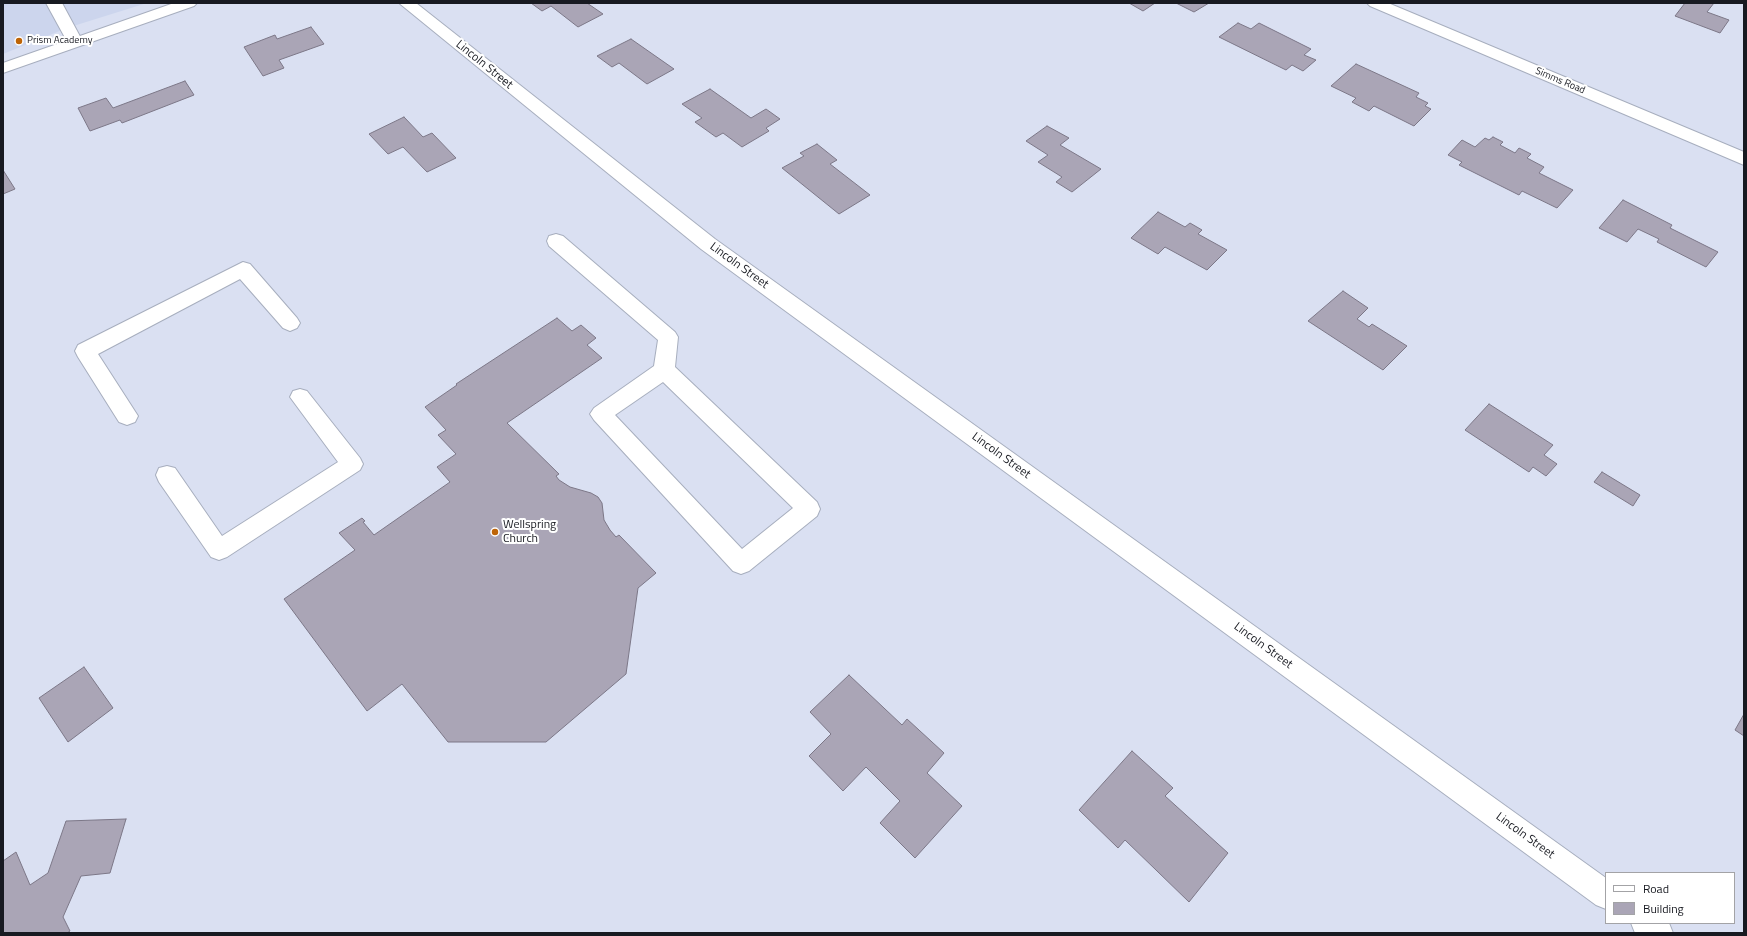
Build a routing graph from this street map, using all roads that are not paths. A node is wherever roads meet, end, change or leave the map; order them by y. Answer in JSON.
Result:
{"nodes":[{"id":1,"x":54,"y":3,"type":"edge"},
{"id":2,"x":189,"y":3,"type":"edge"},
{"id":3,"x":407,"y":3,"type":"edge"},
{"id":4,"x":1375,"y":3,"type":"edge"},
{"id":5,"x":75,"y":42,"type":"junction"},
{"id":6,"x":3,"y":68,"type":"edge"},
{"id":7,"x":1744,"y":159,"type":"edge"},
{"id":8,"x":556,"y":241,"type":"dead end"},
{"id":9,"x":290,"y":323,"type":"dead end"},
{"id":10,"x":664,"y":370,"type":"junction"},
{"id":11,"x":300,"y":397,"type":"dead end"},
{"id":12,"x":127,"y":416,"type":"dead end"},
{"id":13,"x":168,"y":475,"type":"dead end"},
{"id":14,"x":1605,"y":894,"type":"edge"},
{"id":15,"x":1646,"y":924,"type":"edge"},
{"id":16,"x":1659,"y":933,"type":"edge"}],
"edges":[{"from":1,"to":5,"type":"street"},
{"from":2,"to":5,"type":"street"},
{"from":3,"to":14,"type":"street","name":"Lincoln Street"},
{"from":4,"to":7,"type":"street","name":"Simms Road"},
{"from":5,"to":6,"type":"street"},
{"from":8,"to":10,"type":"street"},
{"from":9,"to":12,"type":"street"},
{"from":10,"to":10,"type":"street"},
{"from":11,"to":13,"type":"street"},
{"from":15,"to":16,"type":"street"}]}
